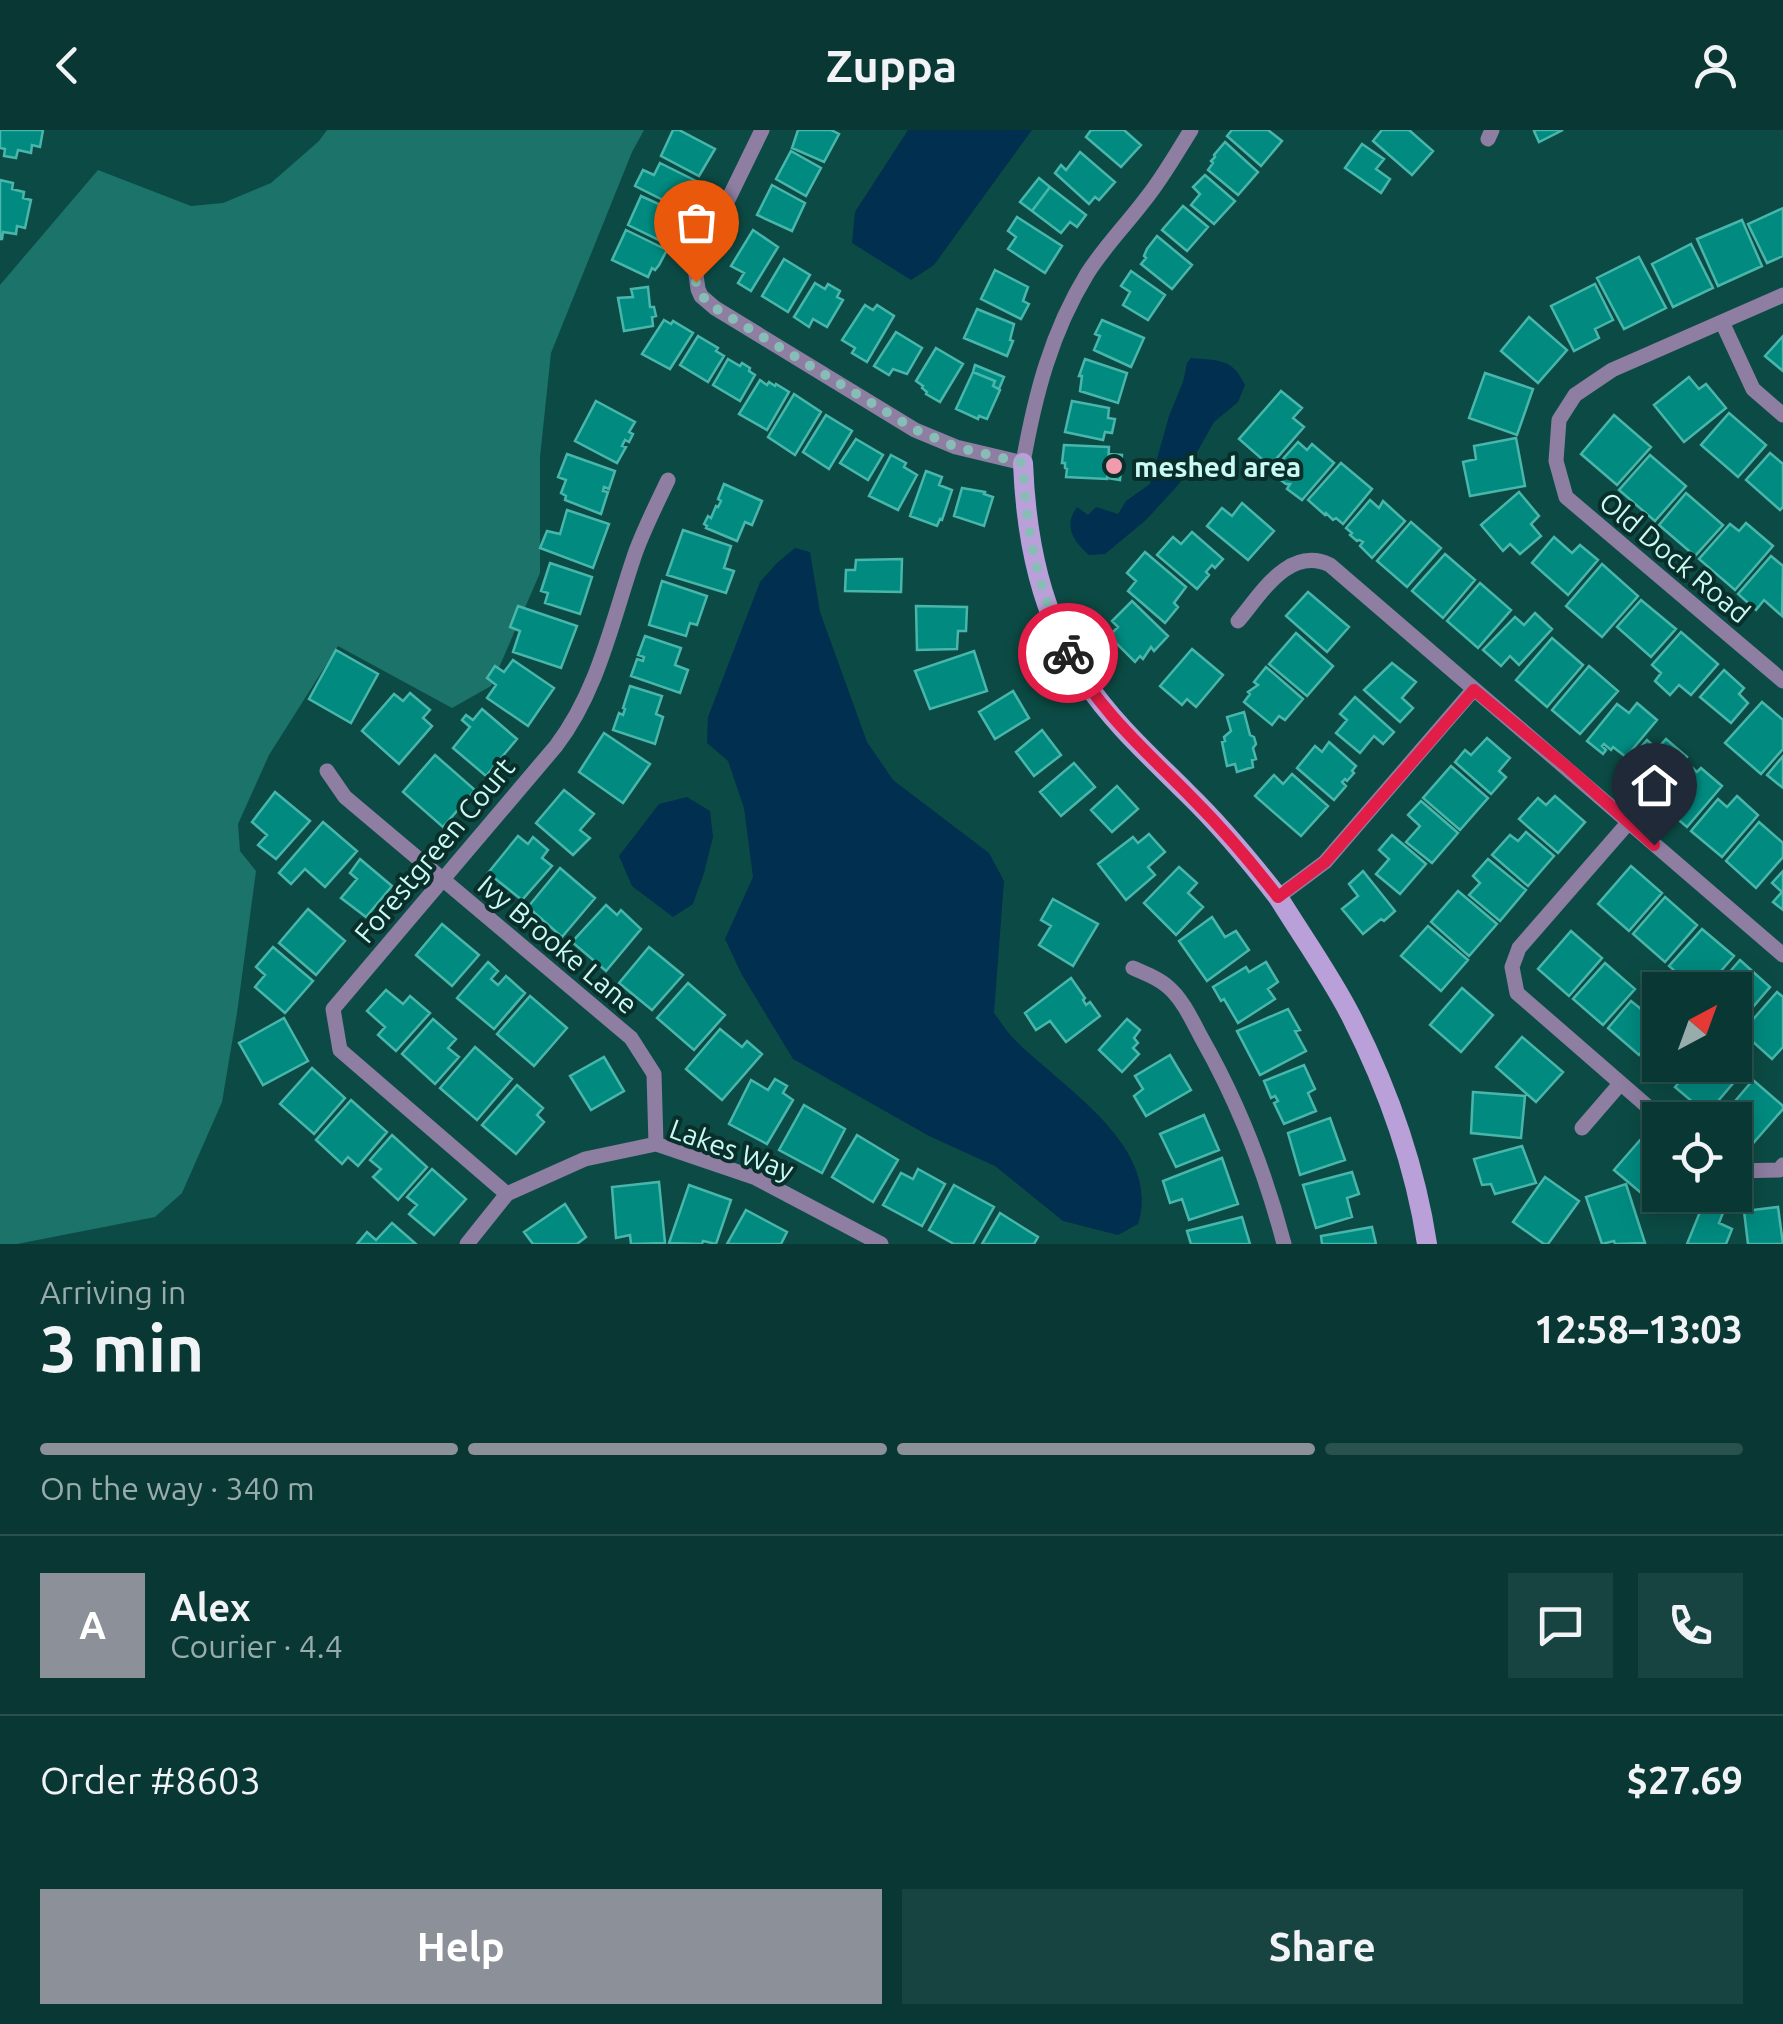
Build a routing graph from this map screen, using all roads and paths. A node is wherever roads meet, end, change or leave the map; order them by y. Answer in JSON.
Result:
{"nodes":[{"id":1,"x":762,"y":130,"type":"edge"},
{"id":2,"x":1191,"y":130,"type":"edge"},
{"id":3,"x":1783,"y":295,"type":"edge"},
{"id":4,"x":1722,"y":322,"type":"junction"},
{"id":5,"x":1783,"y":415,"type":"edge"},
{"id":6,"x":1023,"y":463,"type":"junction"},
{"id":7,"x":668,"y":480,"type":"dead end"},
{"id":8,"x":1238,"y":621,"type":"dead end"},
{"id":9,"x":1783,"y":681,"type":"edge"},
{"id":10,"x":1474,"y":690,"type":"junction"},
{"id":11,"x":327,"y":771,"type":"dead end"},
{"id":12,"x":1628,"y":823,"type":"junction"},
{"id":13,"x":442,"y":879,"type":"junction"},
{"id":14,"x":1278,"y":897,"type":"junction"},
{"id":15,"x":1783,"y":956,"type":"edge"},
{"id":16,"x":1133,"y":968,"type":"dead end"},
{"id":17,"x":1620,"y":1084,"type":"junction"},
{"id":18,"x":1642,"y":1102,"type":"edge"},
{"id":19,"x":1582,"y":1128,"type":"dead end"},
{"id":20,"x":656,"y":1144,"type":"junction"},
{"id":21,"x":1783,"y":1166,"type":"edge"},
{"id":22,"x":1752,"y":1171,"type":"edge"},
{"id":23,"x":507,"y":1194,"type":"junction"},
{"id":24,"x":468,"y":1244,"type":"edge"},
{"id":25,"x":881,"y":1244,"type":"edge"},
{"id":26,"x":1284,"y":1244,"type":"edge"},
{"id":27,"x":1427,"y":1244,"type":"edge"}],
"edges":[{"from":1,"to":6,"type":"street"},
{"from":2,"to":6,"type":"street"},
{"from":3,"to":4,"type":"street","name":"Old Dock Road"},
{"from":4,"to":5,"type":"street"},
{"from":4,"to":9,"type":"street","name":"Old Dock Road"},
{"from":6,"to":14,"type":"street"},
{"from":7,"to":13,"type":"street","name":"Forestgreen Court"},
{"from":8,"to":10,"type":"street"},
{"from":10,"to":12,"type":"street"},
{"from":10,"to":14,"type":"street"},
{"from":11,"to":13,"type":"street","name":"Ivy Brooke Lane"},
{"from":12,"to":15,"type":"street"},
{"from":12,"to":17,"type":"street"},
{"from":13,"to":20,"type":"street","name":"Ivy Brooke Lane"},
{"from":13,"to":23,"type":"street","name":"Forestgreen Court"},
{"from":14,"to":27,"type":"street"},
{"from":16,"to":26,"type":"street"},
{"from":17,"to":18,"type":"street"},
{"from":17,"to":19,"type":"street"},
{"from":20,"to":23,"type":"street","name":"Lakes Way"},
{"from":20,"to":25,"type":"street","name":"Lakes Way"},
{"from":21,"to":22,"type":"street"},
{"from":23,"to":24,"type":"street","name":"Lakes Way"}]}
